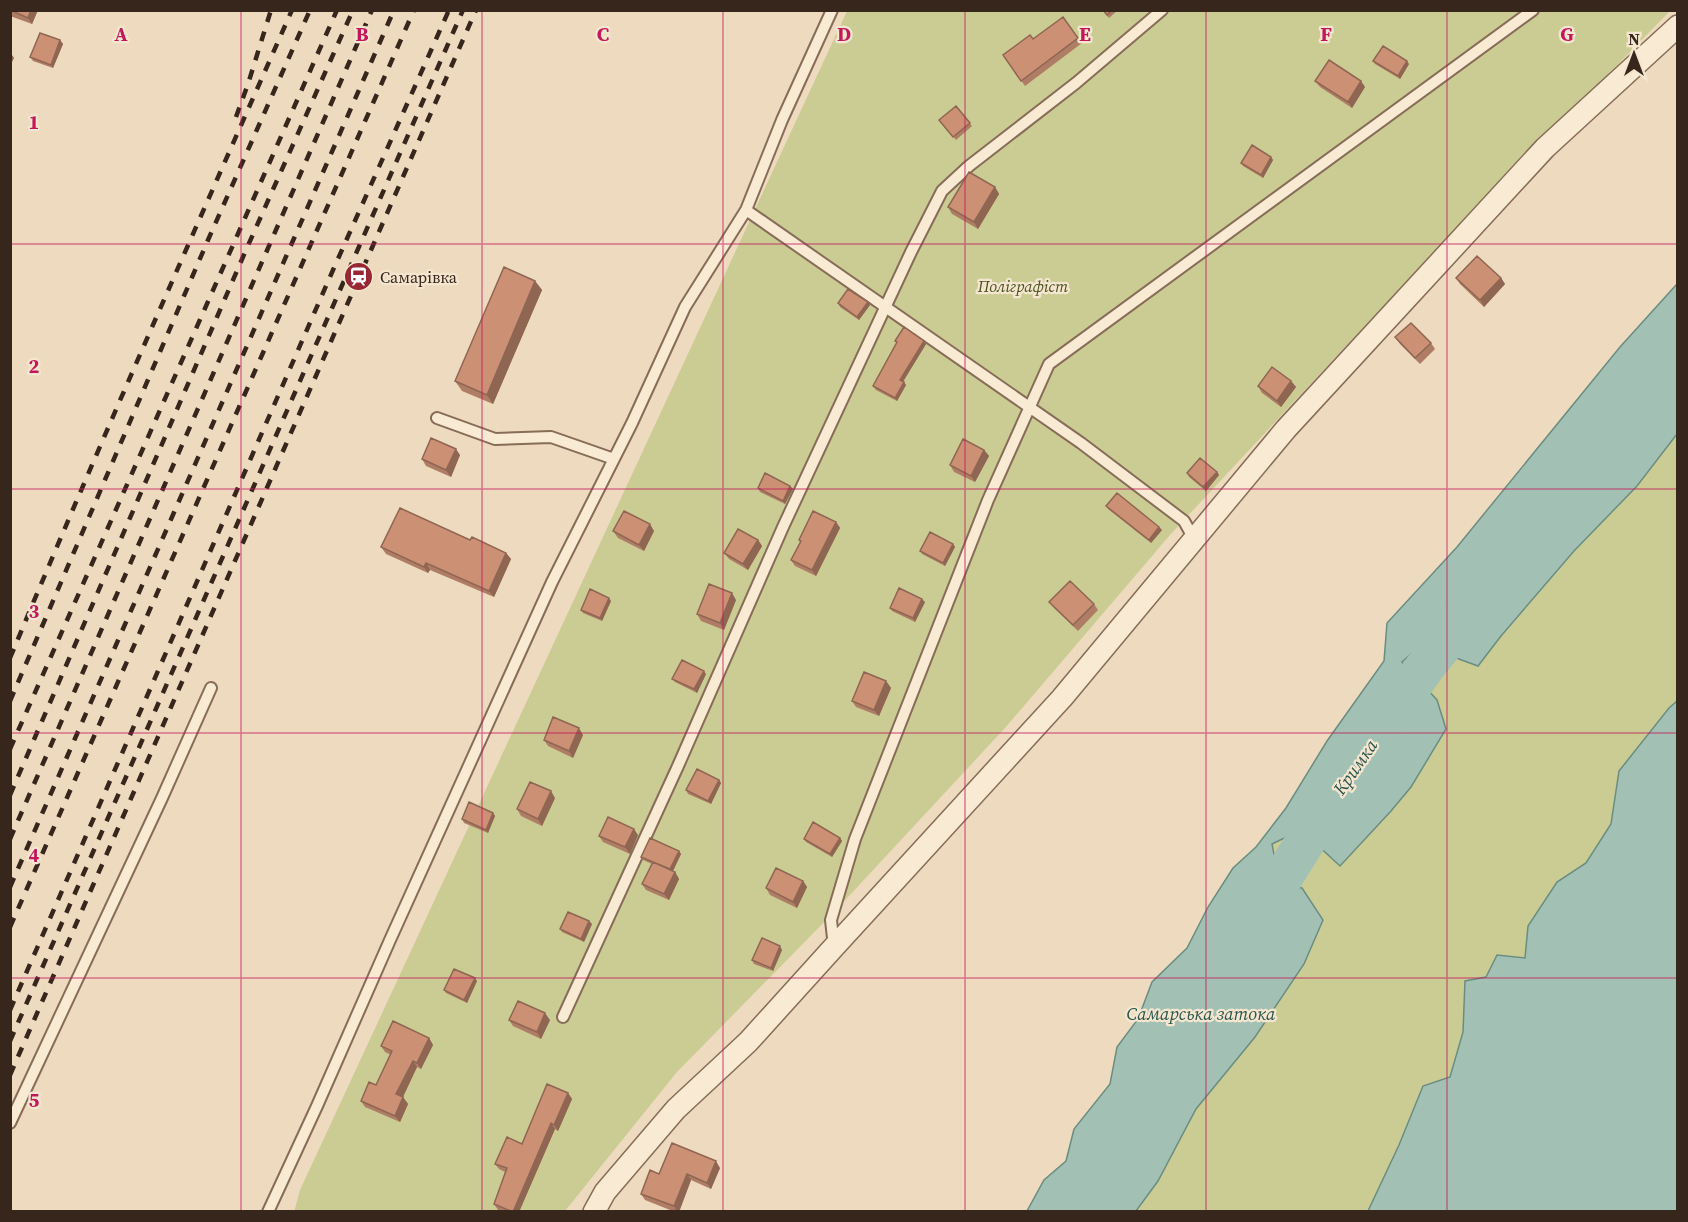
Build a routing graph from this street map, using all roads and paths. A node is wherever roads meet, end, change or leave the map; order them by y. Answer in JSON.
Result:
{"nodes":[{"id":1,"x":832,"y":10,"type":"edge"},
{"id":2,"x":1162,"y":10,"type":"edge"},
{"id":3,"x":1533,"y":10,"type":"edge"},
{"id":4,"x":1677,"y":26,"type":"edge"},
{"id":5,"x":746,"y":210,"type":"junction"},
{"id":6,"x":886,"y":306,"type":"junction"},
{"id":7,"x":1030,"y":407,"type":"junction"},
{"id":8,"x":437,"y":418,"type":"dead end"},
{"id":9,"x":614,"y":459,"type":"junction"},
{"id":10,"x":1194,"y":539,"type":"junction"},
{"id":11,"x":211,"y":688,"type":"dead end"},
{"id":12,"x":834,"y":947,"type":"junction"},
{"id":13,"x":562,"y":1017,"type":"dead end"},
{"id":14,"x":10,"y":1123,"type":"edge"},
{"id":15,"x":268,"y":1212,"type":"edge"},
{"id":16,"x":594,"y":1212,"type":"edge"}],
"edges":[{"from":1,"to":5,"type":"lane"},
{"from":2,"to":6,"type":"lane"},
{"from":3,"to":7,"type":"lane"},
{"from":4,"to":10,"type":"street"},
{"from":5,"to":6,"type":"lane"},
{"from":5,"to":9,"type":"lane"},
{"from":6,"to":7,"type":"lane"},
{"from":6,"to":13,"type":"lane"},
{"from":7,"to":10,"type":"lane"},
{"from":7,"to":12,"type":"lane"},
{"from":8,"to":9,"type":"lane"},
{"from":9,"to":15,"type":"lane"},
{"from":10,"to":12,"type":"street"},
{"from":11,"to":14,"type":"lane"},
{"from":12,"to":16,"type":"street"}]}
